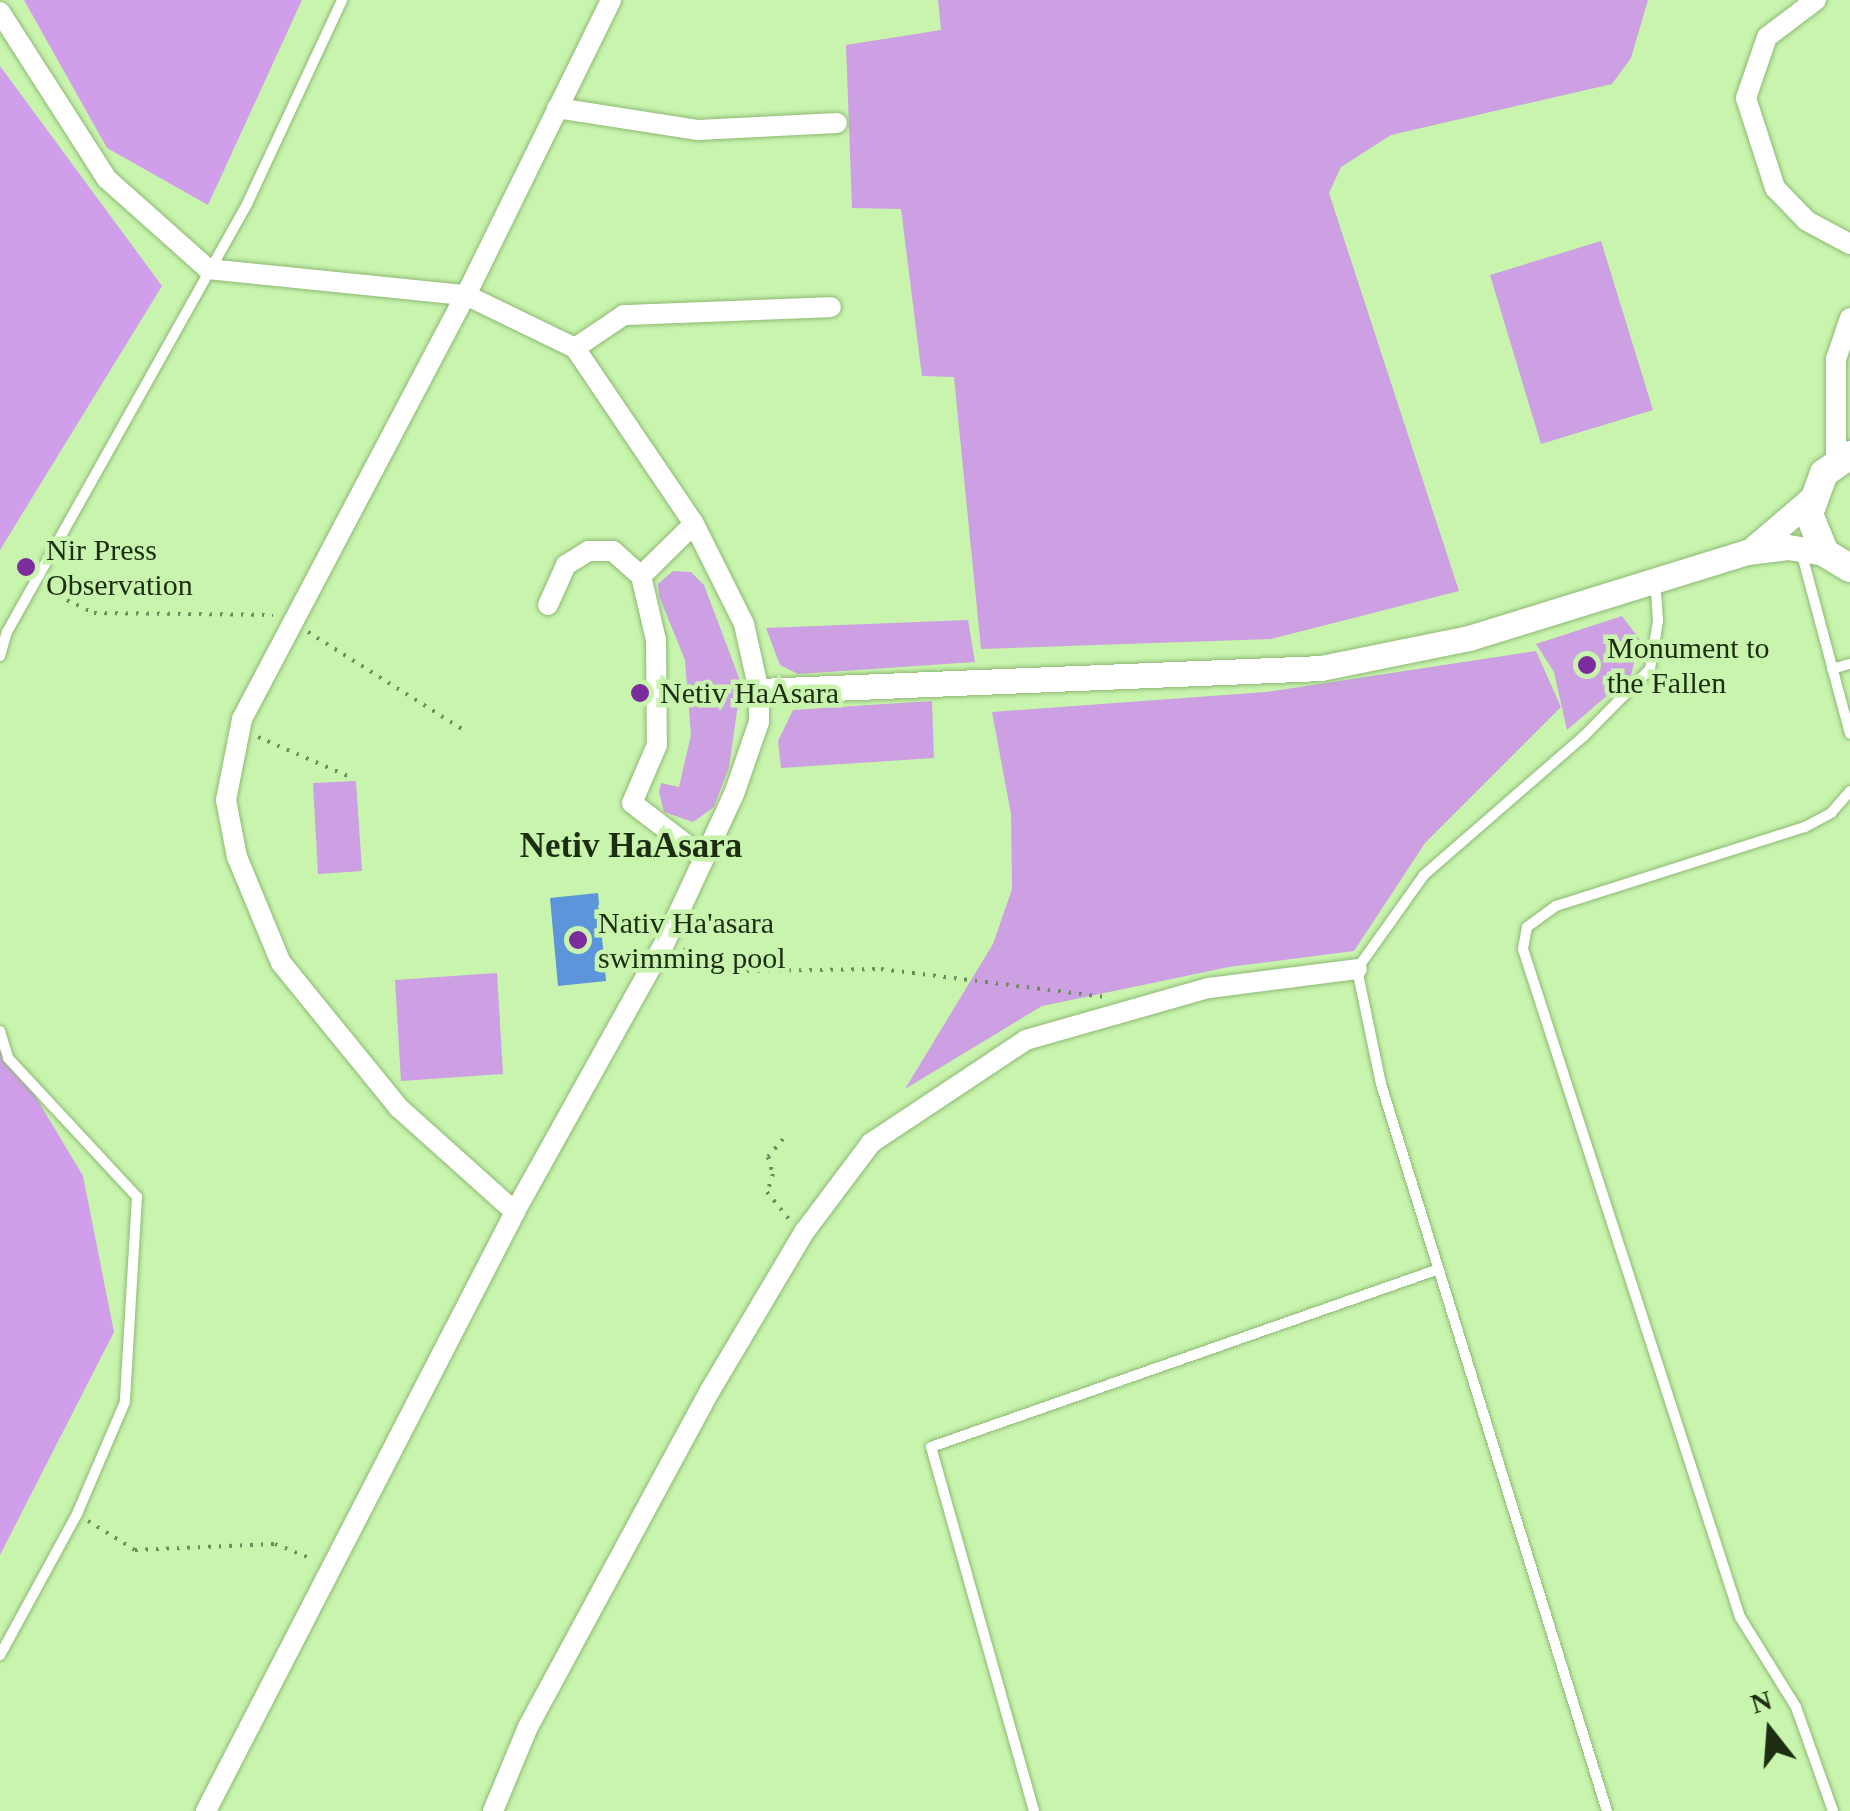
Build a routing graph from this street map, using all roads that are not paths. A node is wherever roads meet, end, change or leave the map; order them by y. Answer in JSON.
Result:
{"nodes":[{"id":1,"x":342,"y":0,"type":"edge"},
{"id":2,"x":611,"y":0,"type":"edge"},
{"id":3,"x":1816,"y":0,"type":"edge"},
{"id":4,"x":0,"y":12,"type":"edge"},
{"id":5,"x":556,"y":108,"type":"junction"},
{"id":6,"x":837,"y":124,"type":"dead end"},
{"id":7,"x":1850,"y":244,"type":"edge"},
{"id":8,"x":208,"y":269,"type":"junction"},
{"id":9,"x":466,"y":295,"type":"junction"},
{"id":10,"x":831,"y":308,"type":"dead end"},
{"id":11,"x":1850,"y":318,"type":"edge"},
{"id":12,"x":575,"y":348,"type":"junction"},
{"id":13,"x":1845,"y":408,"type":"edge"},
{"id":14,"x":1843,"y":459,"type":"edge"},
{"id":15,"x":1810,"y":500,"type":"junction"},
{"id":16,"x":694,"y":524,"type":"junction"},
{"id":17,"x":1813,"y":550,"type":"junction"},
{"id":18,"x":1747,"y":552,"type":"junction"},
{"id":19,"x":1850,"y":568,"type":"edge"},
{"id":20,"x":641,"y":576,"type":"junction"},
{"id":21,"x":1655,"y":581,"type":"junction"},
{"id":22,"x":548,"y":604,"type":"dead end"},
{"id":23,"x":0,"y":656,"type":"edge"},
{"id":24,"x":1850,"y":664,"type":"edge"},
{"id":25,"x":1832,"y":669,"type":"junction"},
{"id":26,"x":759,"y":691,"type":"junction"},
{"id":27,"x":1850,"y":734,"type":"edge"},
{"id":28,"x":1850,"y":791,"type":"edge"},
{"id":29,"x":704,"y":858,"type":"junction"},
{"id":30,"x":1357,"y":969,"type":"junction"},
{"id":31,"x":0,"y":1031,"type":"edge"},
{"id":32,"x":515,"y":1212,"type":"junction"},
{"id":33,"x":1439,"y":1269,"type":"junction"},
{"id":34,"x":0,"y":1654,"type":"edge"},
{"id":35,"x":206,"y":1811,"type":"edge"},
{"id":36,"x":493,"y":1811,"type":"edge"},
{"id":37,"x":1034,"y":1811,"type":"edge"},
{"id":38,"x":1606,"y":1811,"type":"edge"},
{"id":39,"x":1833,"y":1811,"type":"edge"}],
"edges":[{"from":1,"to":8,"type":"lane"},
{"from":2,"to":5,"type":"street"},
{"from":3,"to":7,"type":"street"},
{"from":4,"to":8,"type":"street"},
{"from":5,"to":6,"type":"street"},
{"from":5,"to":9,"type":"street"},
{"from":8,"to":9,"type":"street"},
{"from":8,"to":23,"type":"lane"},
{"from":9,"to":12,"type":"street"},
{"from":9,"to":32,"type":"street"},
{"from":10,"to":12,"type":"street"},
{"from":11,"to":13,"type":"street"},
{"from":12,"to":16,"type":"street"},
{"from":13,"to":14,"type":"street"},
{"from":14,"to":15,"type":"main road"},
{"from":15,"to":17,"type":"main road"},
{"from":15,"to":18,"type":"street"},
{"from":16,"to":20,"type":"street"},
{"from":16,"to":26,"type":"street"},
{"from":17,"to":18,"type":"street"},
{"from":17,"to":19,"type":"main road"},
{"from":17,"to":25,"type":"lane"},
{"from":18,"to":21,"type":"street"},
{"from":20,"to":22,"type":"street"},
{"from":20,"to":29,"type":"street"},
{"from":21,"to":26,"type":"street"},
{"from":21,"to":30,"type":"lane"},
{"from":24,"to":25,"type":"lane"},
{"from":25,"to":27,"type":"lane"},
{"from":26,"to":29,"type":"street"},
{"from":28,"to":39,"type":"lane"},
{"from":29,"to":32,"type":"street"},
{"from":30,"to":33,"type":"lane"},
{"from":30,"to":36,"type":"street"},
{"from":31,"to":34,"type":"lane"},
{"from":32,"to":35,"type":"street"},
{"from":33,"to":37,"type":"lane"},
{"from":33,"to":38,"type":"lane"}]}
